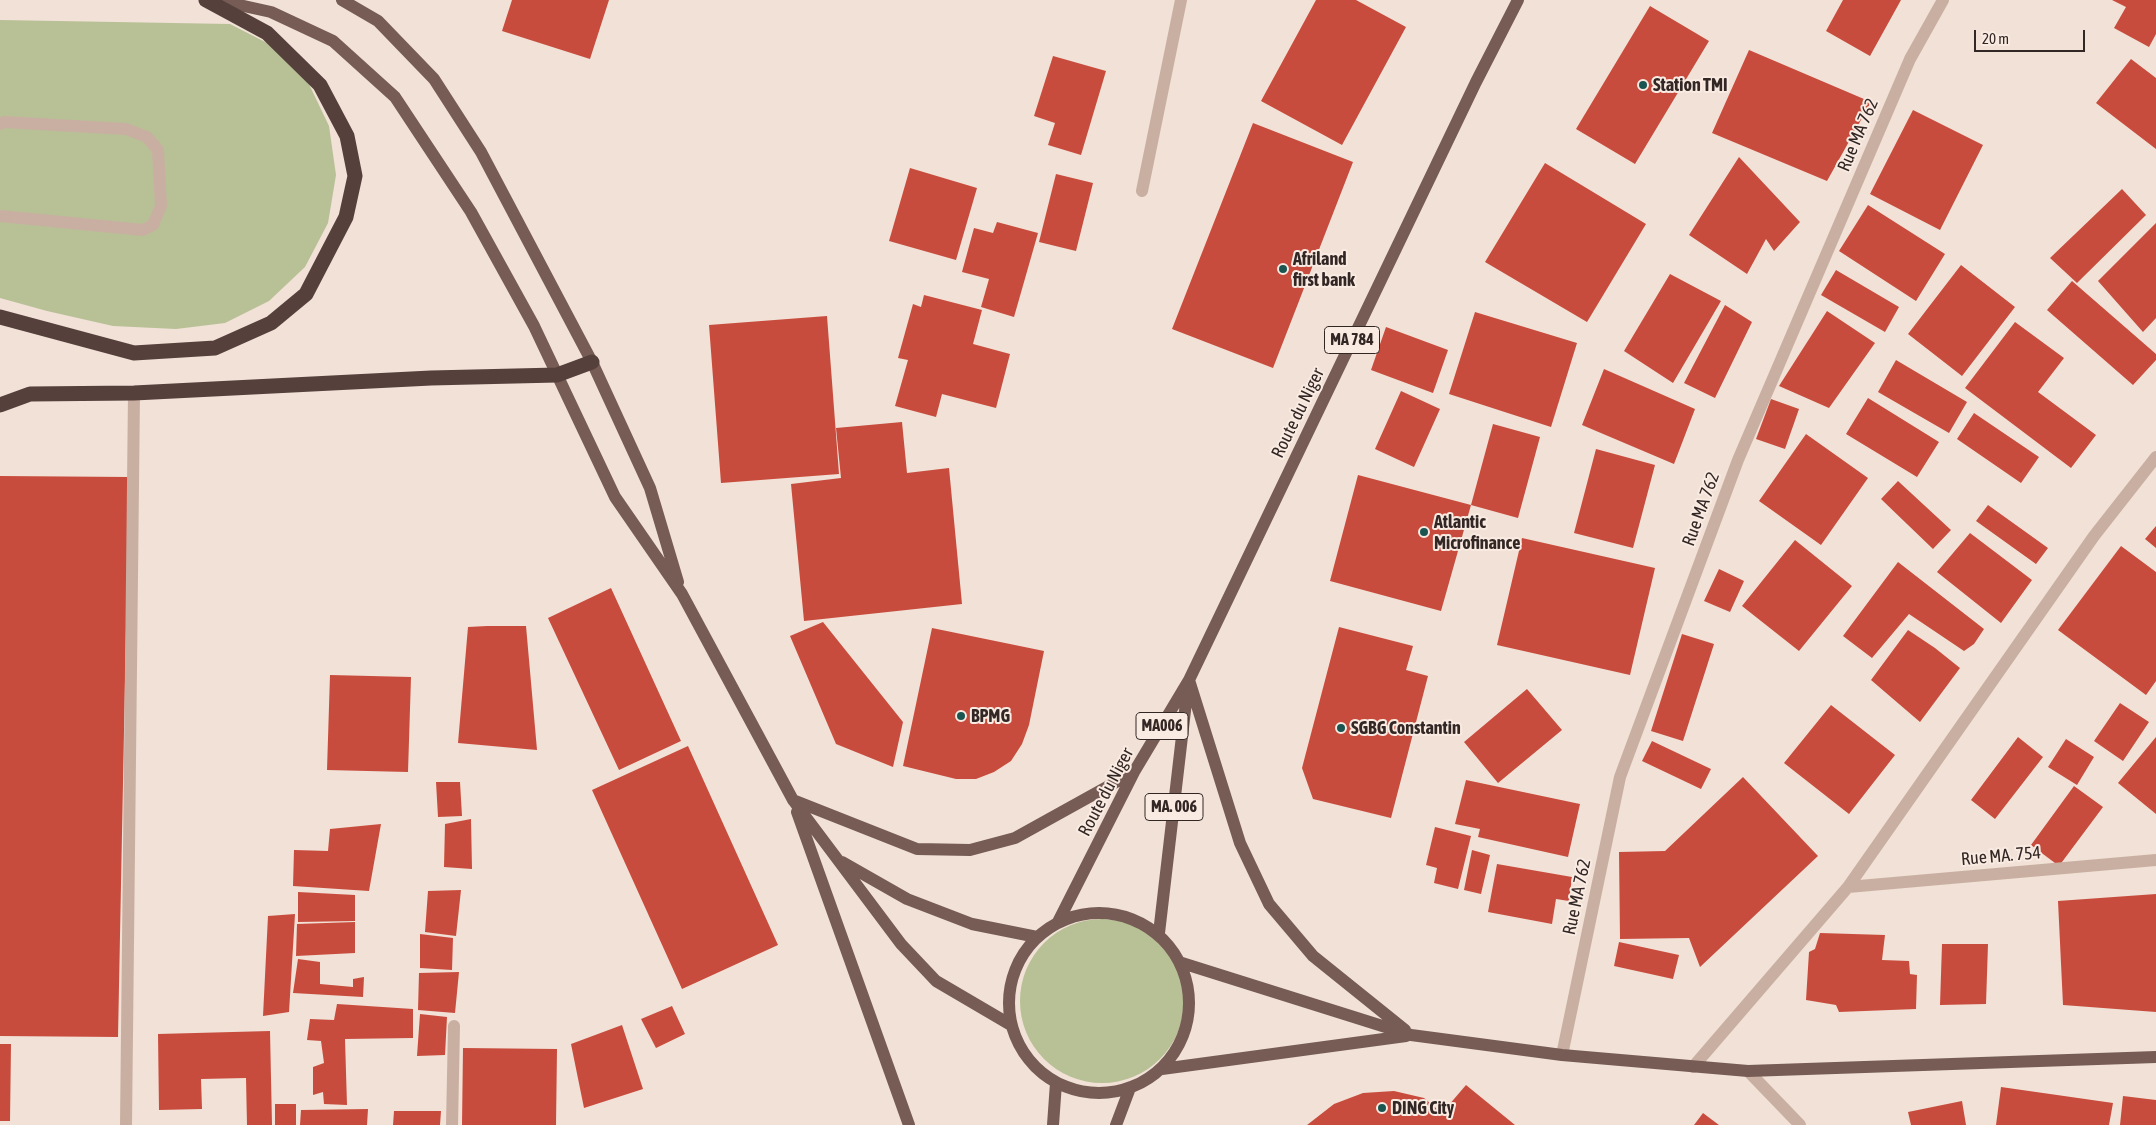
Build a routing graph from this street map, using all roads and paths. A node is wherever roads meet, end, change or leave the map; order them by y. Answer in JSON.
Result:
{"nodes":[{"id":1,"x":206,"y":0,"type":"edge"},
{"id":2,"x":216,"y":0,"type":"edge"},
{"id":3,"x":342,"y":0,"type":"edge"},
{"id":4,"x":1181,"y":0,"type":"edge"},
{"id":5,"x":1518,"y":0,"type":"edge"},
{"id":6,"x":1943,"y":0,"type":"edge"},
{"id":7,"x":0,"y":124,"type":"edge"},
{"id":8,"x":1142,"y":191,"type":"dead end"},
{"id":9,"x":0,"y":216,"type":"edge"},
{"id":10,"x":0,"y":317,"type":"edge"},
{"id":11,"x":592,"y":362,"type":"junction"},
{"id":12,"x":556,"y":374,"type":"junction"},
{"id":13,"x":134,"y":392,"type":"junction"},
{"id":14,"x":0,"y":405,"type":"edge"},
{"id":15,"x":2156,"y":457,"type":"edge"},
{"id":16,"x":682,"y":594,"type":"junction"},
{"id":17,"x":1189,"y":680,"type":"junction"},
{"id":18,"x":1134,"y":772,"type":"junction"},
{"id":19,"x":793,"y":800,"type":"junction"},
{"id":20,"x":838,"y":860,"type":"junction"},
{"id":21,"x":2156,"y":860,"type":"edge"},
{"id":22,"x":1848,"y":887,"type":"junction"},
{"id":23,"x":1058,"y":922,"type":"junction"},
{"id":24,"x":1159,"y":933,"type":"junction"},
{"id":25,"x":1037,"y":937,"type":"junction"},
{"id":26,"x":1182,"y":963,"type":"junction"},
{"id":27,"x":1011,"y":1025,"type":"junction"},
{"id":28,"x":454,"y":1026,"type":"dead end"},
{"id":29,"x":1411,"y":1035,"type":"junction"},
{"id":30,"x":1562,"y":1055,"type":"junction"},
{"id":31,"x":2156,"y":1057,"type":"edge"},
{"id":32,"x":1693,"y":1067,"type":"junction"},
{"id":33,"x":1162,"y":1068,"type":"junction"},
{"id":34,"x":1748,"y":1071,"type":"junction"},
{"id":35,"x":1056,"y":1083,"type":"junction"},
{"id":36,"x":1130,"y":1088,"type":"junction"},
{"id":37,"x":126,"y":1125,"type":"edge"},
{"id":38,"x":452,"y":1125,"type":"edge"},
{"id":39,"x":909,"y":1125,"type":"edge"},
{"id":40,"x":1053,"y":1125,"type":"edge"},
{"id":41,"x":1116,"y":1125,"type":"edge"},
{"id":42,"x":1800,"y":1125,"type":"edge"}],
"edges":[{"from":1,"to":10,"type":"highway"},
{"from":2,"to":12,"type":"main road"},
{"from":3,"to":11,"type":"main road"},
{"from":4,"to":8,"type":"street"},
{"from":5,"to":17,"type":"main road","name":"Route du Niger","number":"MA 784"},
{"from":6,"to":30,"type":"street","name":"Rue MA 762"},
{"from":7,"to":9,"type":"street"},
{"from":11,"to":12,"type":"highway"},
{"from":11,"to":16,"type":"main road"},
{"from":12,"to":13,"type":"highway"},
{"from":12,"to":16,"type":"main road"},
{"from":13,"to":14,"type":"highway"},
{"from":13,"to":37,"type":"street"},
{"from":15,"to":22,"type":"street"},
{"from":16,"to":19,"type":"main road"},
{"from":17,"to":18,"type":"main road","name":"Route du Niger","number":"MA006"},
{"from":17,"to":24,"type":"main road","name":"Route du Niger","number":"MA. 006"},
{"from":17,"to":29,"type":"main road"},
{"from":18,"to":19,"type":"main road"},
{"from":18,"to":23,"type":"main road","name":"Route du Niger","number":"MA. 006"},
{"from":19,"to":20,"type":"main road"},
{"from":19,"to":39,"type":"main road"},
{"from":20,"to":25,"type":"main road"},
{"from":20,"to":27,"type":"main road"},
{"from":21,"to":22,"type":"street","name":"Rue MA. 754"},
{"from":22,"to":32,"type":"street"},
{"from":23,"to":24,"type":"main road"},
{"from":23,"to":25,"type":"main road"},
{"from":24,"to":26,"type":"main road"},
{"from":25,"to":27,"type":"main road"},
{"from":26,"to":29,"type":"main road"},
{"from":26,"to":33,"type":"main road"},
{"from":27,"to":35,"type":"main road"},
{"from":28,"to":38,"type":"street"},
{"from":29,"to":30,"type":"main road"},
{"from":29,"to":33,"type":"main road"},
{"from":30,"to":32,"type":"main road"},
{"from":31,"to":34,"type":"main road"},
{"from":32,"to":34,"type":"main road"},
{"from":33,"to":36,"type":"main road"},
{"from":34,"to":42,"type":"street"},
{"from":35,"to":36,"type":"main road"},
{"from":35,"to":40,"type":"main road"},
{"from":36,"to":41,"type":"main road"}]}
